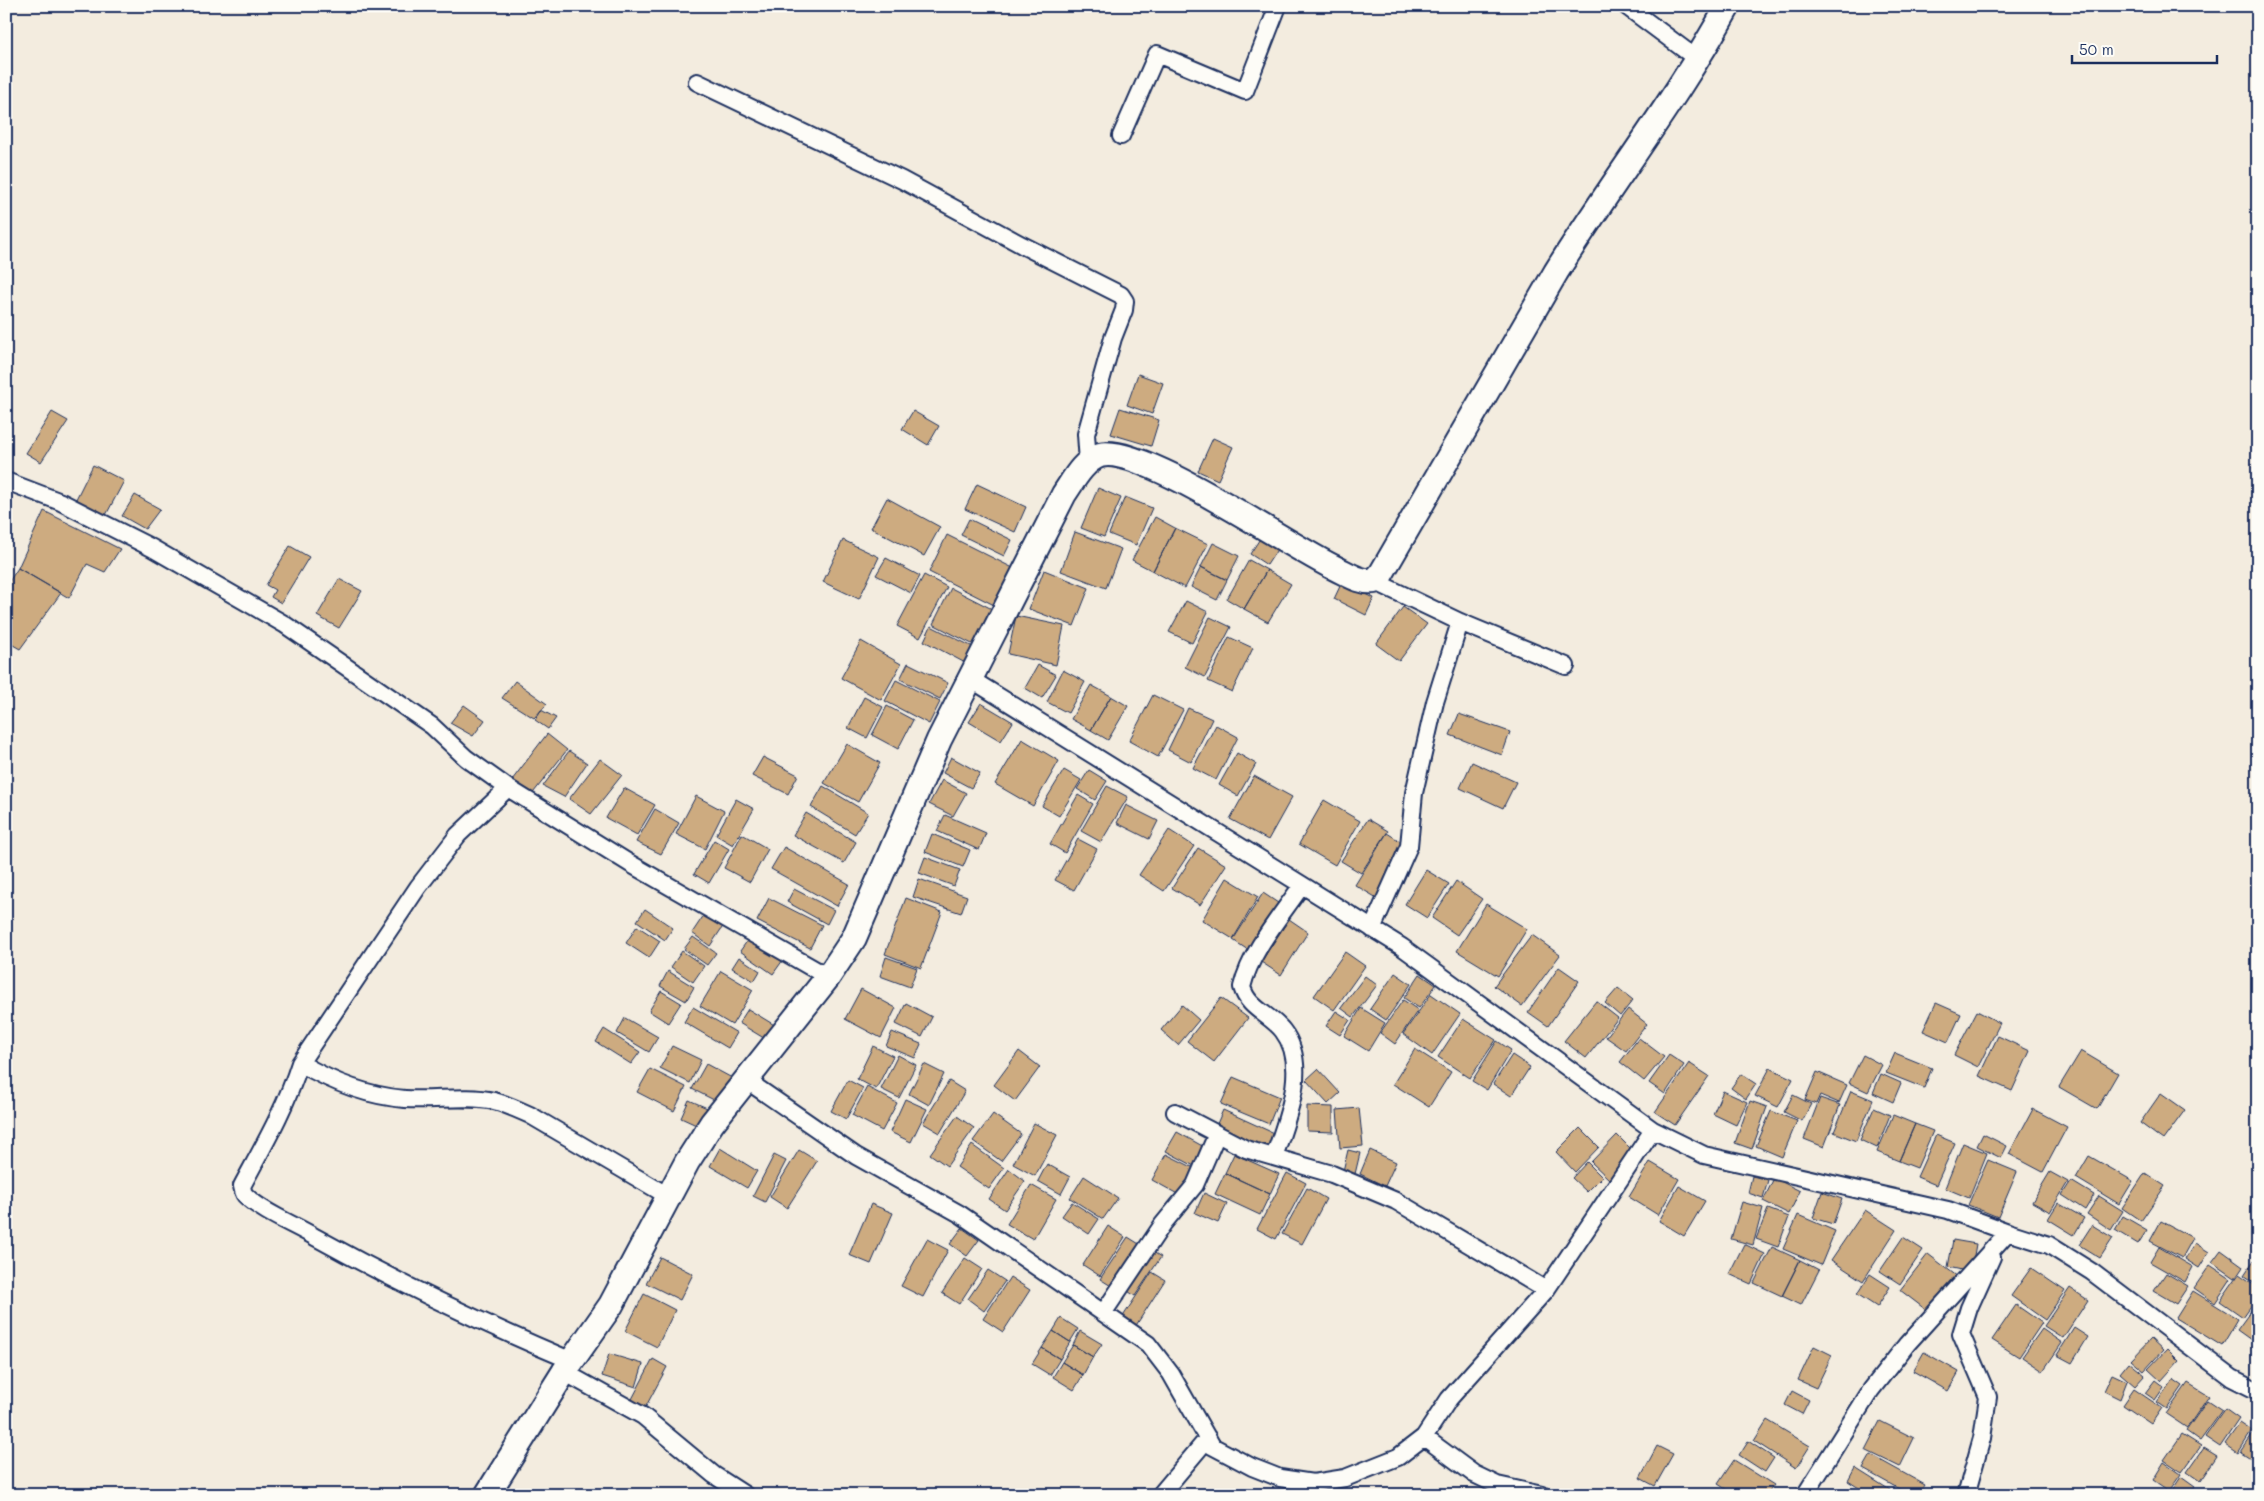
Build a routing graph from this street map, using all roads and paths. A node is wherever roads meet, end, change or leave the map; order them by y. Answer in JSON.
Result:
{"nodes":[{"id":1,"x":1278,"y":6,"type":"edge"},
{"id":2,"x":1626,"y":6,"type":"edge"},
{"id":3,"x":1728,"y":6,"type":"edge"},
{"id":4,"x":1697,"y":60,"type":"junction"},
{"id":5,"x":697,"y":82,"type":"dead end"},
{"id":6,"x":1120,"y":136,"type":"dead end"},
{"id":7,"x":1088,"y":462,"type":"junction"},
{"id":8,"x":6,"y":481,"type":"edge"},
{"id":9,"x":1374,"y":581,"type":"junction"},
{"id":10,"x":1460,"y":622,"type":"junction"},
{"id":11,"x":1566,"y":666,"type":"dead end"},
{"id":12,"x":969,"y":678,"type":"junction"},
{"id":13,"x":508,"y":788,"type":"junction"},
{"id":14,"x":1302,"y":885,"type":"junction"},
{"id":15,"x":1372,"y":929,"type":"junction"},
{"id":16,"x":828,"y":977,"type":"junction"},
{"id":17,"x":300,"y":1064,"type":"junction"},
{"id":18,"x":746,"y":1080,"type":"junction"},
{"id":19,"x":1175,"y":1112,"type":"dead end"},
{"id":20,"x":1653,"y":1130,"type":"junction"},
{"id":21,"x":1218,"y":1134,"type":"junction"},
{"id":22,"x":1274,"y":1157,"type":"junction"},
{"id":23,"x":668,"y":1196,"type":"junction"},
{"id":24,"x":2008,"y":1232,"type":"junction"},
{"id":25,"x":1996,"y":1246,"type":"junction"},
{"id":26,"x":1546,"y":1290,"type":"junction"},
{"id":27,"x":1104,"y":1312,"type":"junction"},
{"id":28,"x":568,"y":1366,"type":"junction"},
{"id":29,"x":2258,"y":1391,"type":"edge"},
{"id":30,"x":1424,"y":1436,"type":"junction"},
{"id":31,"x":1208,"y":1438,"type":"junction"},
{"id":32,"x":487,"y":1495,"type":"edge"},
{"id":33,"x":745,"y":1495,"type":"edge"},
{"id":34,"x":1160,"y":1495,"type":"edge"},
{"id":35,"x":1542,"y":1495,"type":"edge"},
{"id":36,"x":1804,"y":1495,"type":"edge"},
{"id":37,"x":1966,"y":1495,"type":"edge"}],
"edges":[{"from":1,"to":6,"type":"street"},
{"from":2,"to":4,"type":"street"},
{"from":3,"to":4,"type":"street"},
{"from":4,"to":9,"type":"street"},
{"from":5,"to":7,"type":"street"},
{"from":7,"to":9,"type":"street"},
{"from":7,"to":12,"type":"street"},
{"from":8,"to":13,"type":"street"},
{"from":9,"to":10,"type":"street"},
{"from":10,"to":11,"type":"street"},
{"from":10,"to":15,"type":"street"},
{"from":12,"to":14,"type":"street"},
{"from":12,"to":16,"type":"street"},
{"from":13,"to":16,"type":"street"},
{"from":13,"to":17,"type":"street"},
{"from":14,"to":15,"type":"street"},
{"from":14,"to":22,"type":"street"},
{"from":15,"to":20,"type":"street"},
{"from":16,"to":18,"type":"street"},
{"from":17,"to":23,"type":"street"},
{"from":17,"to":28,"type":"street"},
{"from":18,"to":23,"type":"street"},
{"from":18,"to":27,"type":"street"},
{"from":19,"to":21,"type":"street"},
{"from":20,"to":24,"type":"street"},
{"from":20,"to":26,"type":"street"},
{"from":21,"to":22,"type":"street"},
{"from":21,"to":27,"type":"street"},
{"from":22,"to":26,"type":"street"},
{"from":23,"to":28,"type":"street"},
{"from":24,"to":25,"type":"street"},
{"from":24,"to":29,"type":"street"},
{"from":25,"to":36,"type":"street"},
{"from":25,"to":37,"type":"street"},
{"from":26,"to":30,"type":"street"},
{"from":27,"to":31,"type":"street"},
{"from":28,"to":32,"type":"street"},
{"from":28,"to":33,"type":"street"},
{"from":30,"to":31,"type":"street"},
{"from":30,"to":35,"type":"street"},
{"from":31,"to":34,"type":"street"}]}
